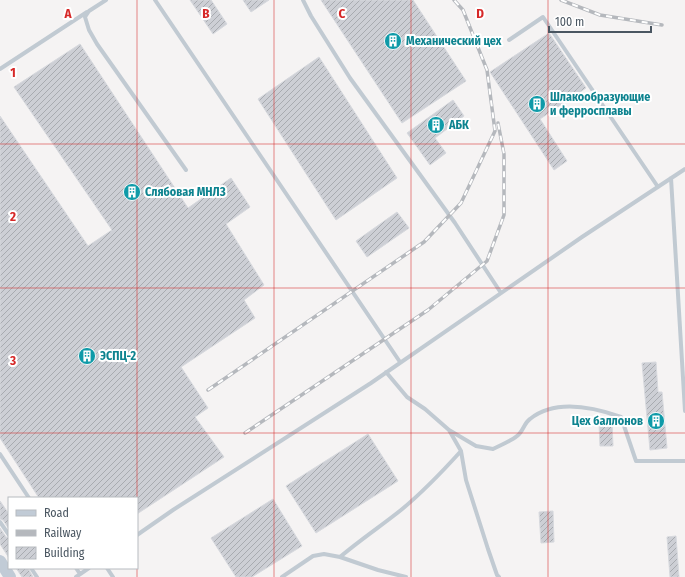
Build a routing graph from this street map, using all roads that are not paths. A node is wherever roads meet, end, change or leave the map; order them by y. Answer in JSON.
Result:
{"nodes":[{"id":1,"x":106,"y":0,"type":"edge"},
{"id":2,"x":155,"y":0,"type":"edge"},
{"id":3,"x":303,"y":0,"type":"edge"},
{"id":4,"x":89,"y":11,"type":"junction"},
{"id":5,"x":509,"y":40,"type":"dead end"},
{"id":6,"x":0,"y":69,"type":"edge"},
{"id":7,"x":685,"y":169,"type":"edge"},
{"id":8,"x":186,"y":170,"type":"dead end"},
{"id":9,"x":671,"y":178,"type":"junction"},
{"id":10,"x":658,"y":187,"type":"junction"},
{"id":11,"x":501,"y":293,"type":"junction"},
{"id":12,"x":400,"y":362,"type":"junction"},
{"id":13,"x":386,"y":372,"type":"junction"},
{"id":14,"x":685,"y":411,"type":"edge"},
{"id":15,"x":449,"y":430,"type":"junction"},
{"id":16,"x":461,"y":452,"type":"junction"},
{"id":17,"x":0,"y":454,"type":"edge"},
{"id":18,"x":685,"y":461,"type":"edge"},
{"id":19,"x":28,"y":497,"type":"edge"},
{"id":20,"x":0,"y":522,"type":"edge"},
{"id":21,"x":8,"y":534,"type":"edge"},
{"id":22,"x":138,"y":534,"type":"edge"},
{"id":23,"x":340,"y":557,"type":"junction"},
{"id":24,"x":0,"y":562,"type":"edge"},
{"id":25,"x":77,"y":569,"type":"edge"},
{"id":26,"x":88,"y":569,"type":"edge"},
{"id":27,"x":80,"y":574,"type":"junction"},
{"id":28,"x":10,"y":577,"type":"edge"},
{"id":29,"x":76,"y":577,"type":"edge"},
{"id":30,"x":282,"y":577,"type":"edge"},
{"id":31,"x":406,"y":577,"type":"edge"},
{"id":32,"x":500,"y":577,"type":"edge"}],
"edges":[{"from":1,"to":4,"type":"lane"},
{"from":2,"to":12,"type":"lane"},
{"from":3,"to":11,"type":"lane"},
{"from":4,"to":6,"type":"lane"},
{"from":4,"to":8,"type":"lane"},
{"from":5,"to":10,"type":"lane"},
{"from":7,"to":9,"type":"lane"},
{"from":9,"to":10,"type":"lane"},
{"from":9,"to":14,"type":"lane"},
{"from":10,"to":11,"type":"lane"},
{"from":11,"to":12,"type":"lane"},
{"from":12,"to":13,"type":"lane"},
{"from":13,"to":15,"type":"lane"},
{"from":13,"to":22,"type":"lane"},
{"from":15,"to":16,"type":"lane"},
{"from":15,"to":18,"type":"lane"},
{"from":16,"to":23,"type":"lane"},
{"from":16,"to":32,"type":"lane"},
{"from":17,"to":19,"type":"lane"},
{"from":20,"to":21,"type":"lane"},
{"from":23,"to":30,"type":"lane"},
{"from":23,"to":31,"type":"lane"},
{"from":24,"to":28,"type":"street"},
{"from":25,"to":27,"type":"lane"},
{"from":26,"to":27,"type":"lane"},
{"from":27,"to":29,"type":"lane"}]}
